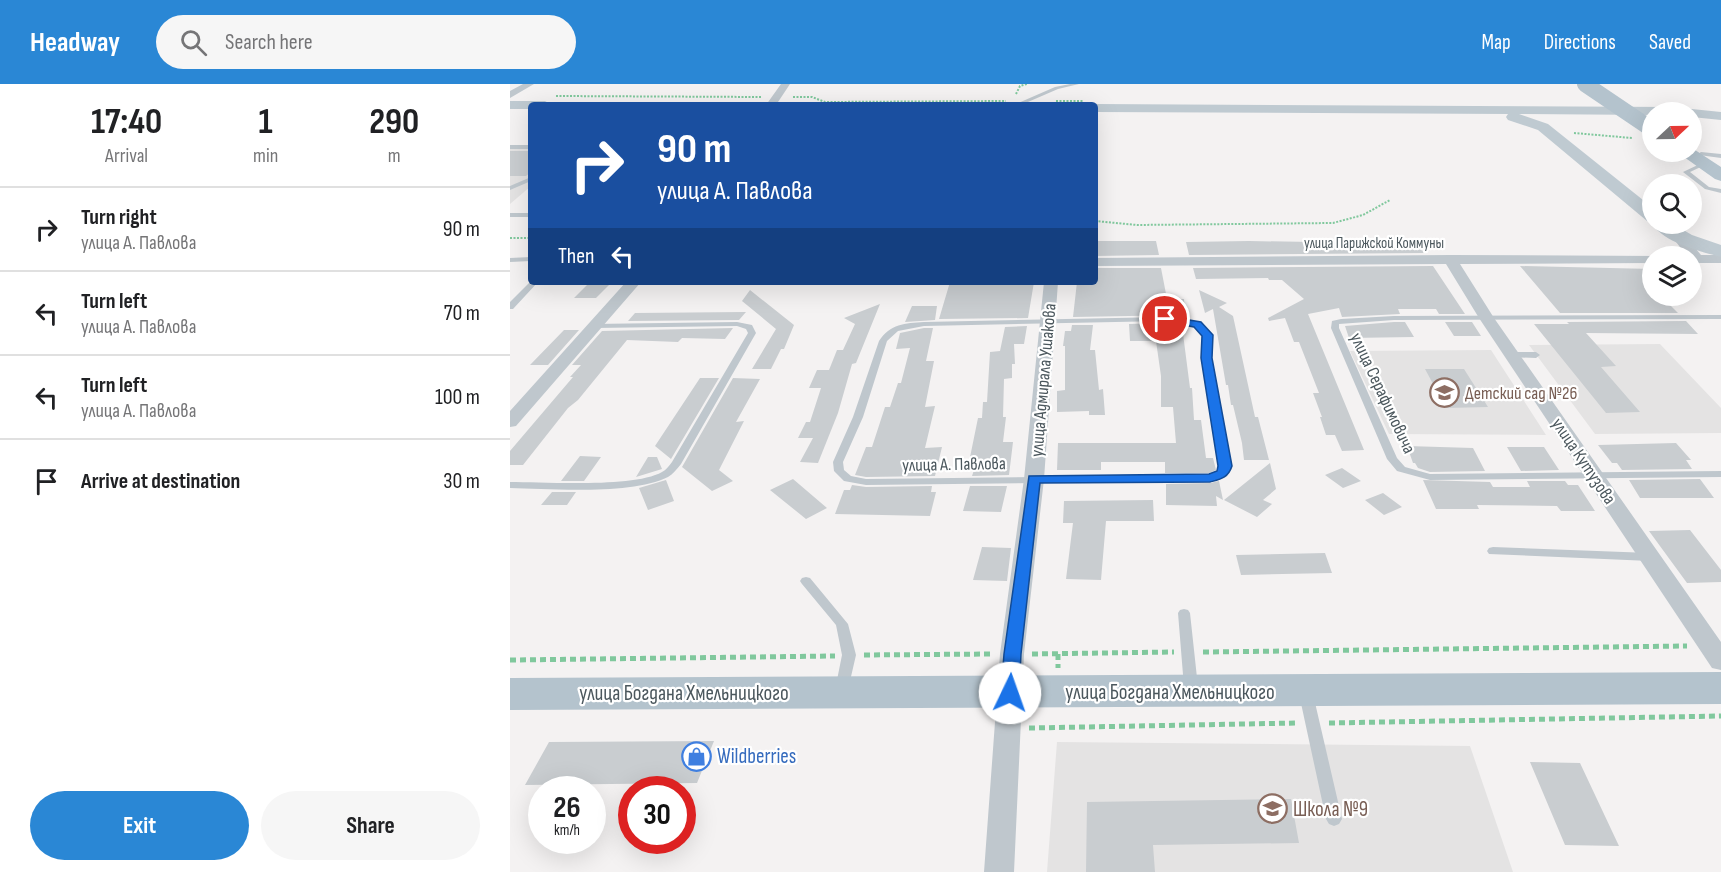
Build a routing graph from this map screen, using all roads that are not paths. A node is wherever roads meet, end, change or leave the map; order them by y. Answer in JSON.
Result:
{"nodes":[{"id":1,"x":530,"y":84,"type":"edge"},
{"id":2,"x":786,"y":84,"type":"edge"},
{"id":3,"x":1077,"y":84,"type":"edge"},
{"id":4,"x":1585,"y":84,"type":"edge"},
{"id":5,"x":1593,"y":84,"type":"edge"},
{"id":6,"x":510,"y":95,"type":"edge"},
{"id":7,"x":768,"y":101,"type":"edge"},
{"id":8,"x":1024,"y":102,"type":"edge"},
{"id":9,"x":528,"y":104,"type":"edge"},
{"id":10,"x":510,"y":107,"type":"edge"},
{"id":11,"x":528,"y":107,"type":"edge"},
{"id":12,"x":1098,"y":109,"type":"edge"},
{"id":13,"x":1098,"y":109,"type":"edge"},
{"id":14,"x":1534,"y":113,"type":"junction"},
{"id":15,"x":1487,"y":114,"type":"junction"},
{"id":16,"x":1581,"y":114,"type":"junction"},
{"id":17,"x":1642,"y":114,"type":"edge"},
{"id":18,"x":1642,"y":116,"type":"edge"},
{"id":19,"x":1702,"y":116,"type":"edge"},
{"id":20,"x":1721,"y":117,"type":"edge"},
{"id":21,"x":1642,"y":130,"type":"edge"},
{"id":22,"x":1559,"y":131,"type":"junction"},
{"id":23,"x":510,"y":147,"type":"edge"},
{"id":24,"x":528,"y":147,"type":"edge"},
{"id":25,"x":1721,"y":156,"type":"edge"},
{"id":26,"x":1702,"y":157,"type":"edge"},
{"id":27,"x":1702,"y":158,"type":"edge"},
{"id":28,"x":1696,"y":162,"type":"edge"},
{"id":29,"x":1721,"y":176,"type":"edge"},
{"id":30,"x":528,"y":180,"type":"edge"},
{"id":31,"x":510,"y":188,"type":"edge"},
{"id":32,"x":1721,"y":191,"type":"edge"},
{"id":33,"x":1642,"y":198,"type":"edge"},
{"id":34,"x":1642,"y":208,"type":"edge"},
{"id":35,"x":510,"y":215,"type":"edge"},
{"id":36,"x":528,"y":215,"type":"edge"},
{"id":37,"x":1681,"y":234,"type":"edge"},
{"id":38,"x":1688,"y":234,"type":"edge"},
{"id":39,"x":1721,"y":246,"type":"edge"},
{"id":40,"x":1721,"y":251,"type":"edge"},
{"id":41,"x":528,"y":259,"type":"edge"},
{"id":42,"x":1450,"y":259,"type":"junction"},
{"id":43,"x":1642,"y":259,"type":"edge"},
{"id":44,"x":1702,"y":259,"type":"edge"},
{"id":45,"x":1721,"y":259,"type":"edge"},
{"id":46,"x":510,"y":260,"type":"edge"},
{"id":47,"x":1098,"y":262,"type":"edge"},
{"id":48,"x":531,"y":285,"type":"edge"},
{"id":49,"x":631,"y":285,"type":"edge"},
{"id":50,"x":1051,"y":285,"type":"edge"},
{"id":51,"x":510,"y":307,"type":"edge"},
{"id":52,"x":1721,"y":317,"type":"edge"},
{"id":53,"x":1487,"y":318,"type":"junction"},
{"id":54,"x":1049,"y":323,"type":"junction"},
{"id":55,"x":594,"y":326,"type":"junction"},
{"id":56,"x":1536,"y":355,"type":"dead end"},
{"id":57,"x":1512,"y":356,"type":"junction"},
{"id":58,"x":510,"y":422,"type":"edge"},
{"id":59,"x":1721,"y":474,"type":"edge"},
{"id":60,"x":1593,"y":475,"type":"junction"},
{"id":61,"x":1034,"y":479,"type":"junction"},
{"id":62,"x":510,"y":485,"type":"edge"},
{"id":63,"x":1493,"y":551,"type":"dead end"},
{"id":64,"x":1650,"y":557,"type":"junction"},
{"id":65,"x":806,"y":581,"type":"dead end"},
{"id":66,"x":1184,"y":613,"type":"dead end"},
{"id":67,"x":1721,"y":662,"type":"edge"},
{"id":68,"x":845,"y":674,"type":"junction"},
{"id":69,"x":1721,"y":688,"type":"edge"},
{"id":70,"x":1191,"y":692,"type":"junction"},
{"id":71,"x":510,"y":694,"type":"edge"},
{"id":72,"x":1309,"y":707,"type":"junction"},
{"id":73,"x":1018,"y":711,"type":"junction"},
{"id":74,"x":1334,"y":819,"type":"dead end"},
{"id":75,"x":999,"y":872,"type":"edge"}],
"edges":[{"from":1,"to":6,"type":"street"},
{"from":2,"to":7,"type":"street"},
{"from":3,"to":8,"type":"lane"},
{"from":4,"to":21,"type":"main road","bridge":true},
{"from":5,"to":18,"type":"main road"},
{"from":9,"to":10,"type":"main road"},
{"from":10,"to":11,"type":"main road"},
{"from":12,"to":14,"type":"main road"},
{"from":13,"to":15,"type":"main road"},
{"from":14,"to":15,"type":"main road"},
{"from":14,"to":16,"type":"main road"},
{"from":14,"to":20,"type":"main road"},
{"from":14,"to":22,"type":"main road"},
{"from":15,"to":34,"type":"main road"},
{"from":16,"to":17,"type":"main road"},
{"from":16,"to":22,"type":"main road"},
{"from":19,"to":20,"type":"main road"},
{"from":22,"to":33,"type":"main road"},
{"from":23,"to":24,"type":"lane"},
{"from":25,"to":26,"type":"lane"},
{"from":27,"to":29,"type":"main road"},
{"from":28,"to":32,"type":"lane"},
{"from":30,"to":31,"type":"lane"},
{"from":35,"to":36,"type":"lane"},
{"from":37,"to":40,"type":"main road"},
{"from":38,"to":39,"type":"main road"},
{"from":41,"to":46,"type":"lane"},
{"from":42,"to":43,"type":"street","name":"улица Парижской Коммуны"},
{"from":42,"to":47,"type":"street","name":"улица Парижской Коммуны"},
{"from":42,"to":53,"type":"street","name":"улица Кутузова"},
{"from":44,"to":45,"type":"street"},
{"from":48,"to":51,"type":"lane"},
{"from":49,"to":55,"type":"street"},
{"from":50,"to":54,"type":"street","name":"улица Адмирала Ушакова"},
{"from":52,"to":53,"type":"lane","name":"улица Серафимовича"},
{"from":53,"to":57,"type":"street","name":"улица Кутузова"},
{"from":53,"to":60,"type":"lane","name":"улица Серафимовича"},
{"from":54,"to":61,"type":"street","name":"улица Адмирала Ушакова"},
{"from":54,"to":61,"type":"lane","name":"улица А. Павлова"},
{"from":54,"to":61,"type":"lane","name":"улица А. Павлова"},
{"from":55,"to":58,"type":"street"},
{"from":55,"to":62,"type":"lane"},
{"from":56,"to":57,"type":"lane"},
{"from":57,"to":60,"type":"street","name":"улица Кутузова"},
{"from":59,"to":60,"type":"lane","name":"улица Серафимовича"},
{"from":60,"to":64,"type":"street","name":"улица Кутузова"},
{"from":61,"to":73,"type":"street","name":"улица Адмирала Ушакова"},
{"from":63,"to":64,"type":"lane"},
{"from":64,"to":67,"type":"street","name":"улица Кутузова"},
{"from":65,"to":68,"type":"lane"},
{"from":66,"to":70,"type":"lane"},
{"from":68,"to":71,"type":"main road","name":"улица Богдана Хмельницкого"},
{"from":68,"to":73,"type":"main road","name":"улица Богдана Хмельницкого"},
{"from":69,"to":72,"type":"main road","name":"улица Богдана Хмельницкого"},
{"from":70,"to":72,"type":"main road","name":"улица Богдана Хмельницкого"},
{"from":70,"to":73,"type":"main road","name":"улица Богдана Хмельницкого"},
{"from":72,"to":74,"type":"lane"},
{"from":73,"to":75,"type":"street","name":"улица Адмирала Ушакова"}]}
